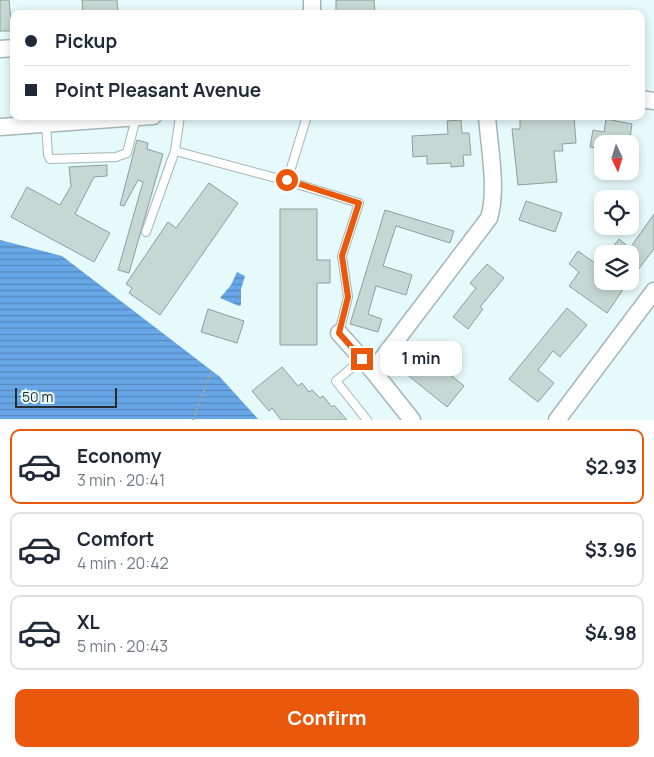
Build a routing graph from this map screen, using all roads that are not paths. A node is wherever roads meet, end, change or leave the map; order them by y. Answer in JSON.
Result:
{"nodes":[{"id":1,"x":106,"y":120,"type":"edge"},
{"id":2,"x":136,"y":120,"type":"edge"},
{"id":3,"x":179,"y":120,"type":"edge"},
{"id":4,"x":306,"y":120,"type":"edge"},
{"id":5,"x":487,"y":120,"type":"edge"},
{"id":6,"x":46,"y":124,"type":"junction"},
{"id":7,"x":0,"y":127,"type":"edge"},
{"id":8,"x":175,"y":151,"type":"junction"},
{"id":9,"x":287,"y":180,"type":"junction"},
{"id":10,"x":146,"y":232,"type":"dead end"},
{"id":11,"x":654,"y":291,"type":"edge"},
{"id":12,"x":339,"y":333,"type":"joint"},
{"id":13,"x":362,"y":359,"type":"junction"},
{"id":14,"x":373,"y":371,"type":"junction"},
{"id":15,"x":407,"y":418,"type":"edge"},
{"id":16,"x":367,"y":420,"type":"edge"},
{"id":17,"x":557,"y":420,"type":"edge"}],
"edges":[{"from":1,"to":6,"type":"street"},
{"from":2,"to":6,"type":"lane"},
{"from":3,"to":8,"type":"lane"},
{"from":4,"to":9,"type":"lane"},
{"from":5,"to":14,"type":"street"},
{"from":6,"to":7,"type":"street"},
{"from":8,"to":9,"type":"lane"},
{"from":8,"to":10,"type":"lane"},
{"from":9,"to":12,"type":"lane"},
{"from":11,"to":17,"type":"street"},
{"from":12,"to":13,"type":"street"},
{"from":13,"to":14,"type":"street"},
{"from":13,"to":16,"type":"lane"},
{"from":14,"to":15,"type":"street"}]}
